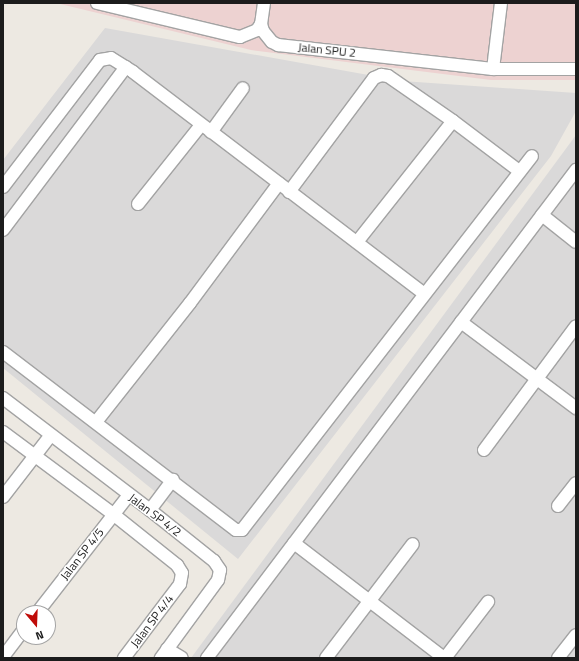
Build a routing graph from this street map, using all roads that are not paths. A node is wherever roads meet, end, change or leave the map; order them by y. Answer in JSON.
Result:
{"nodes":[{"id":1,"x":98,"y":3,"type":"edge"},
{"id":2,"x":264,"y":3,"type":"edge"},
{"id":3,"x":501,"y":3,"type":"edge"},
{"id":4,"x":261,"y":24,"type":"junction"},
{"id":5,"x":126,"y":67,"type":"junction"},
{"id":6,"x":493,"y":69,"type":"junction"},
{"id":7,"x":576,"y":69,"type":"edge"},
{"id":8,"x":243,"y":88,"type":"dead end"},
{"id":9,"x":453,"y":121,"type":"junction"},
{"id":10,"x":201,"y":124,"type":"junction"},
{"id":11,"x":211,"y":132,"type":"junction"},
{"id":12,"x":532,"y":156,"type":"dead end"},
{"id":13,"x":576,"y":170,"type":"edge"},
{"id":14,"x":519,"y":171,"type":"junction"},
{"id":15,"x":279,"y":183,"type":"junction"},
{"id":16,"x":3,"y":187,"type":"edge"},
{"id":17,"x":289,"y":192,"type":"junction"},
{"id":18,"x":138,"y":204,"type":"dead end"},
{"id":19,"x":542,"y":215,"type":"junction"},
{"id":20,"x":3,"y":230,"type":"edge"},
{"id":21,"x":357,"y":242,"type":"junction"},
{"id":22,"x":576,"y":242,"type":"edge"},
{"id":23,"x":424,"y":294,"type":"junction"},
{"id":24,"x":461,"y":322,"type":"junction"},
{"id":25,"x":576,"y":326,"type":"edge"},
{"id":26,"x":3,"y":352,"type":"edge"},
{"id":27,"x":536,"y":378,"type":"junction"},
{"id":28,"x":3,"y":398,"type":"edge"},
{"id":29,"x":576,"y":408,"type":"edge"},
{"id":30,"x":96,"y":422,"type":"junction"},
{"id":31,"x":3,"y":432,"type":"edge"},
{"id":32,"x":51,"y":435,"type":"junction"},
{"id":33,"x":484,"y":450,"type":"dead end"},
{"id":34,"x":34,"y":455,"type":"junction"},
{"id":35,"x":173,"y":480,"type":"junction"},
{"id":36,"x":576,"y":483,"type":"edge"},
{"id":37,"x":129,"y":495,"type":"junction"},
{"id":38,"x":3,"y":497,"type":"edge"},
{"id":39,"x":558,"y":506,"type":"dead end"},
{"id":40,"x":150,"y":510,"type":"junction"},
{"id":41,"x":113,"y":514,"type":"junction"},
{"id":42,"x":294,"y":543,"type":"junction"},
{"id":43,"x":413,"y":544,"type":"dead end"},
{"id":44,"x":369,"y":601,"type":"junction"},
{"id":45,"x":488,"y":602,"type":"dead end"},
{"id":46,"x":43,"y":605,"type":"edge"},
{"id":47,"x":576,"y":635,"type":"edge"},
{"id":48,"x":16,"y":640,"type":"edge"},
{"id":49,"x":164,"y":653,"type":"edge"},
{"id":50,"x":3,"y":657,"type":"edge"},
{"id":51,"x":124,"y":658,"type":"edge"},
{"id":52,"x":182,"y":658,"type":"edge"},
{"id":53,"x":207,"y":658,"type":"edge"},
{"id":54,"x":326,"y":658,"type":"edge"},
{"id":55,"x":445,"y":658,"type":"edge"},
{"id":56,"x":558,"y":658,"type":"edge"}],
"edges":[{"from":1,"to":4,"type":"street"},
{"from":2,"to":4,"type":"street"},
{"from":3,"to":6,"type":"street"},
{"from":4,"to":6,"type":"street","name":"Jalan SPU 2"},
{"from":5,"to":10,"type":"street"},
{"from":5,"to":16,"type":"street"},
{"from":5,"to":20,"type":"street"},
{"from":6,"to":7,"type":"street","name":"Jalan SPU 2"},
{"from":8,"to":11,"type":"street"},
{"from":9,"to":14,"type":"street"},
{"from":9,"to":17,"type":"street"},
{"from":9,"to":21,"type":"street"},
{"from":10,"to":11,"type":"street"},
{"from":10,"to":18,"type":"street"},
{"from":11,"to":15,"type":"street"},
{"from":12,"to":14,"type":"street"},
{"from":13,"to":19,"type":"street"},
{"from":14,"to":23,"type":"street"},
{"from":15,"to":17,"type":"street"},
{"from":15,"to":30,"type":"street"},
{"from":17,"to":21,"type":"street"},
{"from":19,"to":22,"type":"street"},
{"from":19,"to":24,"type":"street"},
{"from":21,"to":23,"type":"street"},
{"from":23,"to":35,"type":"street"},
{"from":24,"to":27,"type":"street"},
{"from":24,"to":42,"type":"street"},
{"from":25,"to":27,"type":"street"},
{"from":26,"to":30,"type":"street"},
{"from":27,"to":29,"type":"street"},
{"from":27,"to":33,"type":"street"},
{"from":28,"to":32,"type":"street","name":"Jalan SP 4/2"},
{"from":30,"to":35,"type":"street"},
{"from":31,"to":34,"type":"street"},
{"from":32,"to":34,"type":"street"},
{"from":32,"to":37,"type":"street","name":"Jalan SP 4/2"},
{"from":34,"to":38,"type":"street"},
{"from":34,"to":41,"type":"street"},
{"from":35,"to":40,"type":"street"},
{"from":36,"to":39,"type":"street"},
{"from":37,"to":40,"type":"street","name":"Jalan SP 4/2"},
{"from":37,"to":41,"type":"street","name":"Jalan SP 4/5"},
{"from":40,"to":49,"type":"street","name":"Jalan SP 4/2"},
{"from":41,"to":46,"type":"street","name":"Jalan SP 4/5"},
{"from":41,"to":51,"type":"street","name":"Jalan SP 4/4"},
{"from":42,"to":44,"type":"street"},
{"from":42,"to":53,"type":"street"},
{"from":43,"to":44,"type":"street"},
{"from":44,"to":54,"type":"street"},
{"from":44,"to":55,"type":"street"},
{"from":45,"to":55,"type":"street"},
{"from":47,"to":56,"type":"street"},
{"from":48,"to":50,"type":"street"},
{"from":49,"to":52,"type":"street"}]}
